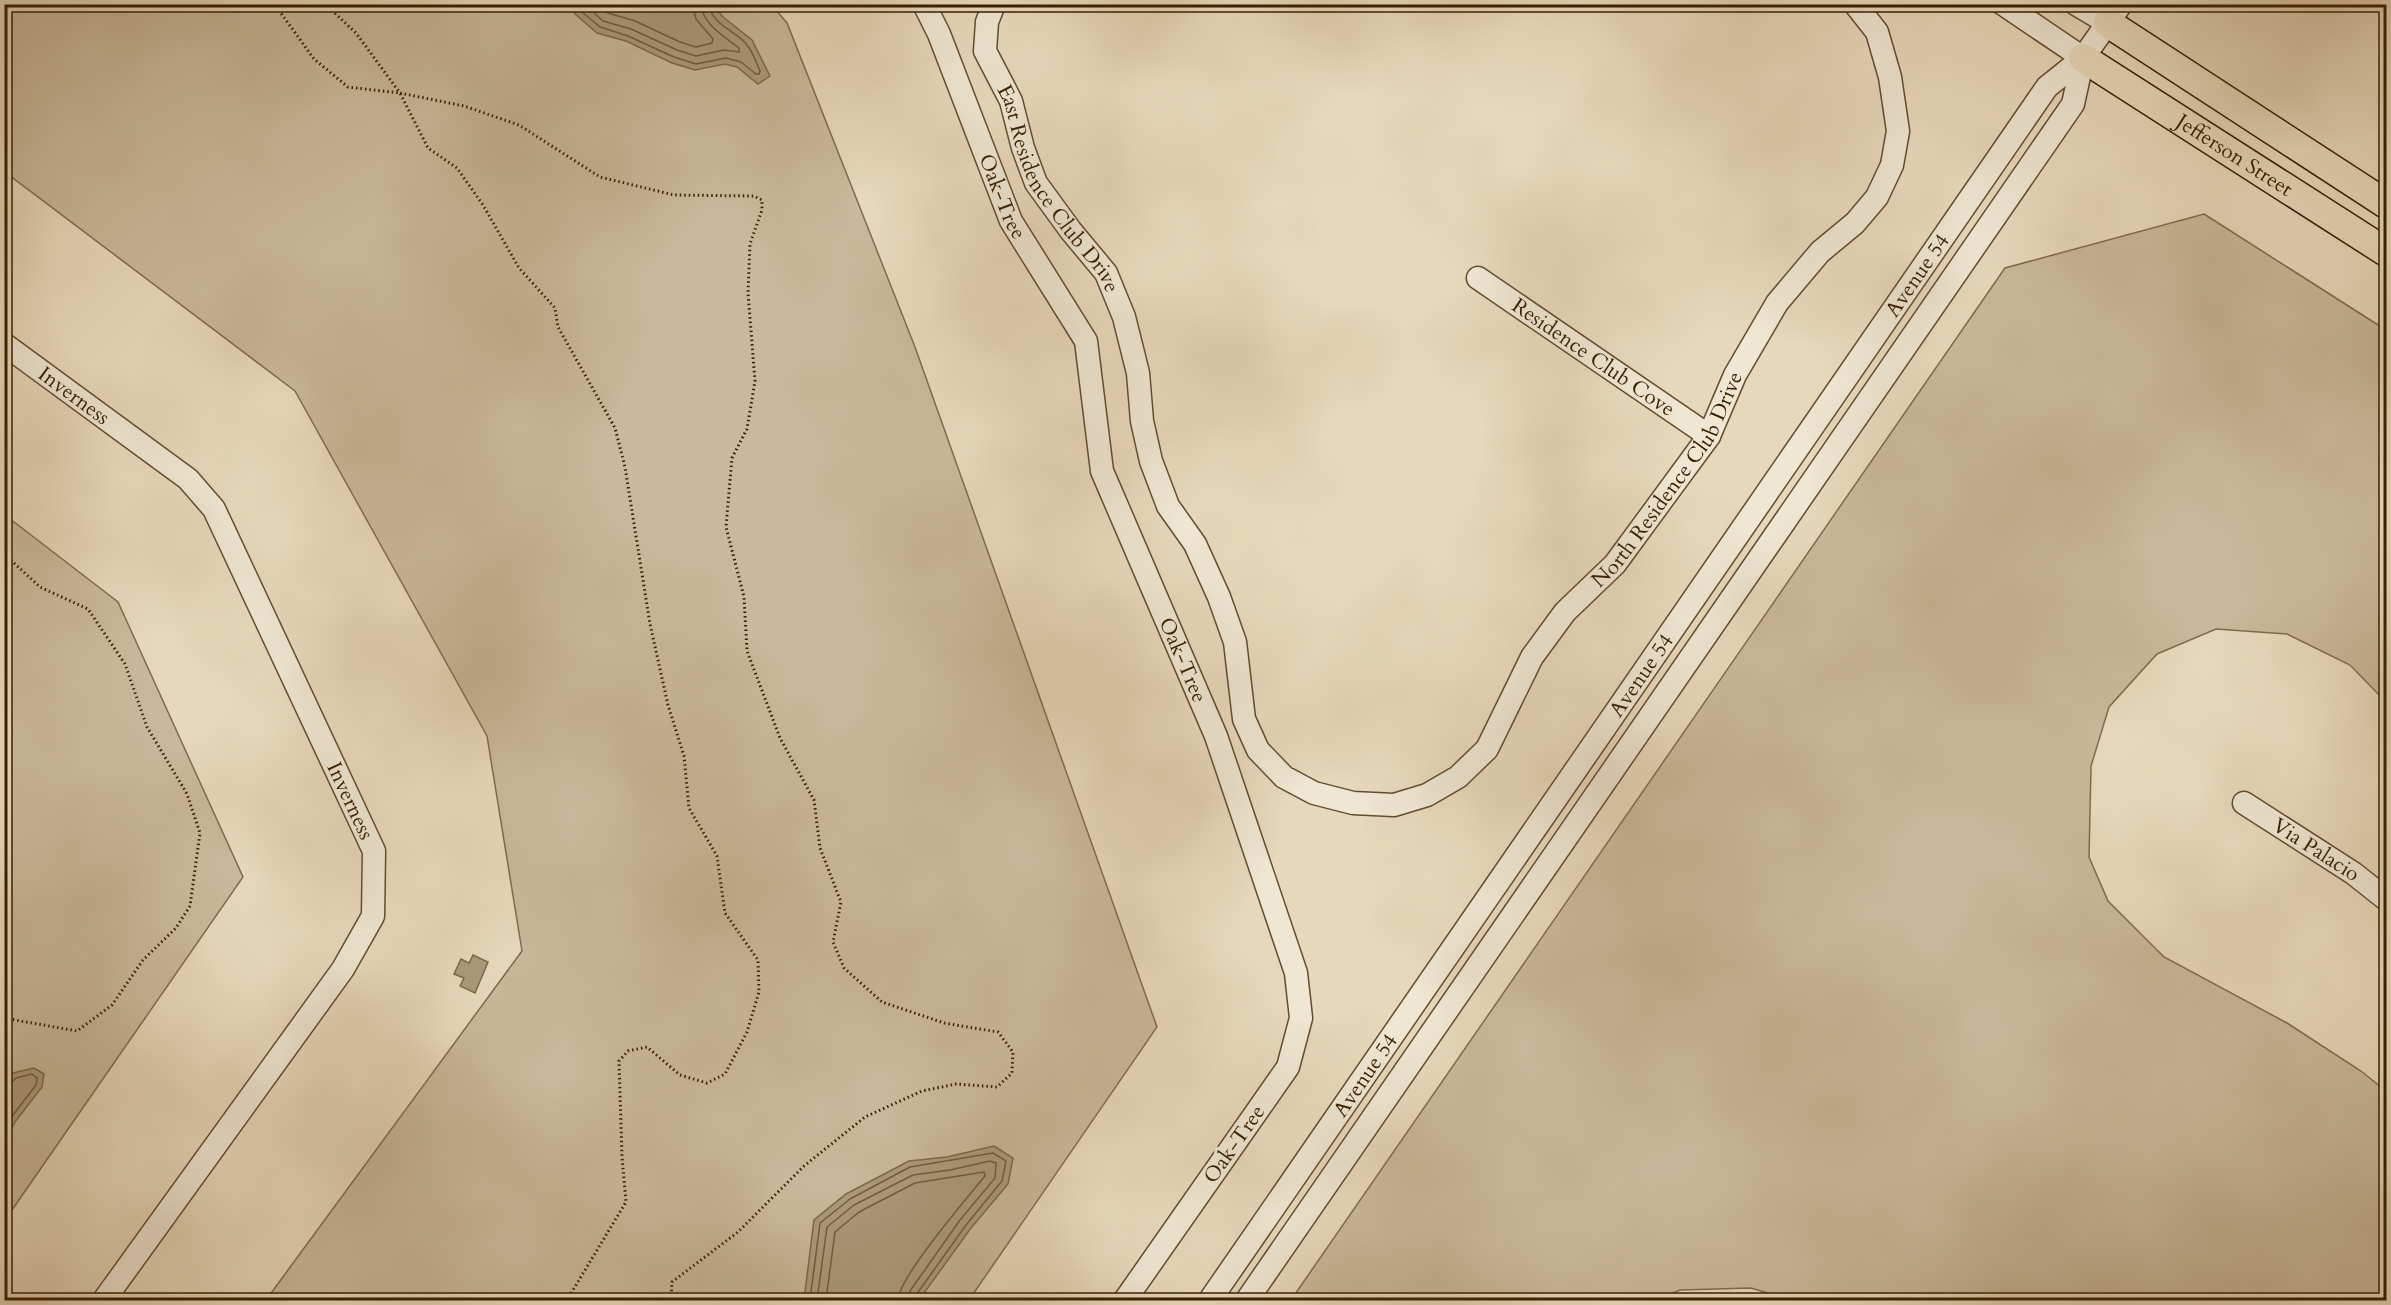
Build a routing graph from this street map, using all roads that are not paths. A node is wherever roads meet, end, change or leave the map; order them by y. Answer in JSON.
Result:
{"nodes":[{"id":1,"x":924,"y":4,"type":"edge"},
{"id":2,"x":994,"y":4,"type":"edge"},
{"id":3,"x":1856,"y":4,"type":"edge"},
{"id":4,"x":2003,"y":4,"type":"edge"},
{"id":5,"x":2076,"y":4,"type":"edge"},
{"id":6,"x":2114,"y":14,"type":"edge"},
{"id":7,"x":2083,"y":58,"type":"junction"},
{"id":8,"x":2386,"y":204,"type":"edge"},
{"id":9,"x":2386,"y":252,"type":"edge"},
{"id":10,"x":1478,"y":278,"type":"dead end"},
{"id":11,"x":4,"y":344,"type":"edge"},
{"id":12,"x":1709,"y":436,"type":"junction"},
{"id":13,"x":1353,"y":803,"type":"joint"},
{"id":14,"x":2244,"y":803,"type":"dead end"},
{"id":15,"x":2386,"y":898,"type":"edge"},
{"id":16,"x":104,"y":1300,"type":"edge"},
{"id":17,"x":1125,"y":1300,"type":"edge"},
{"id":18,"x":1210,"y":1300,"type":"edge"},
{"id":19,"x":1247,"y":1300,"type":"edge"}],
"edges":[{"from":1,"to":17,"type":"street","name":"Oak-Tree"},
{"from":2,"to":13,"type":"street","name":"East Residence Club Drive"},
{"from":3,"to":12,"type":"street","name":"North Residence Club Drive"},
{"from":4,"to":7,"type":"street"},
{"from":5,"to":6,"type":"street"},
{"from":6,"to":7,"type":"street","name":"Avenue 54"},
{"from":6,"to":8,"type":"main road","name":"Jefferson Street"},
{"from":7,"to":9,"type":"main road","name":"Jefferson Street"},
{"from":7,"to":18,"type":"street","name":"Avenue 54"},
{"from":7,"to":19,"type":"street","name":"Avenue 54"},
{"from":10,"to":12,"type":"street","name":"Residence Club Cove"},
{"from":11,"to":16,"type":"street","name":"Inverness"},
{"from":12,"to":13,"type":"street","name":"North Residence Club Drive"},
{"from":14,"to":15,"type":"street","name":"Via Palacio"}]}
